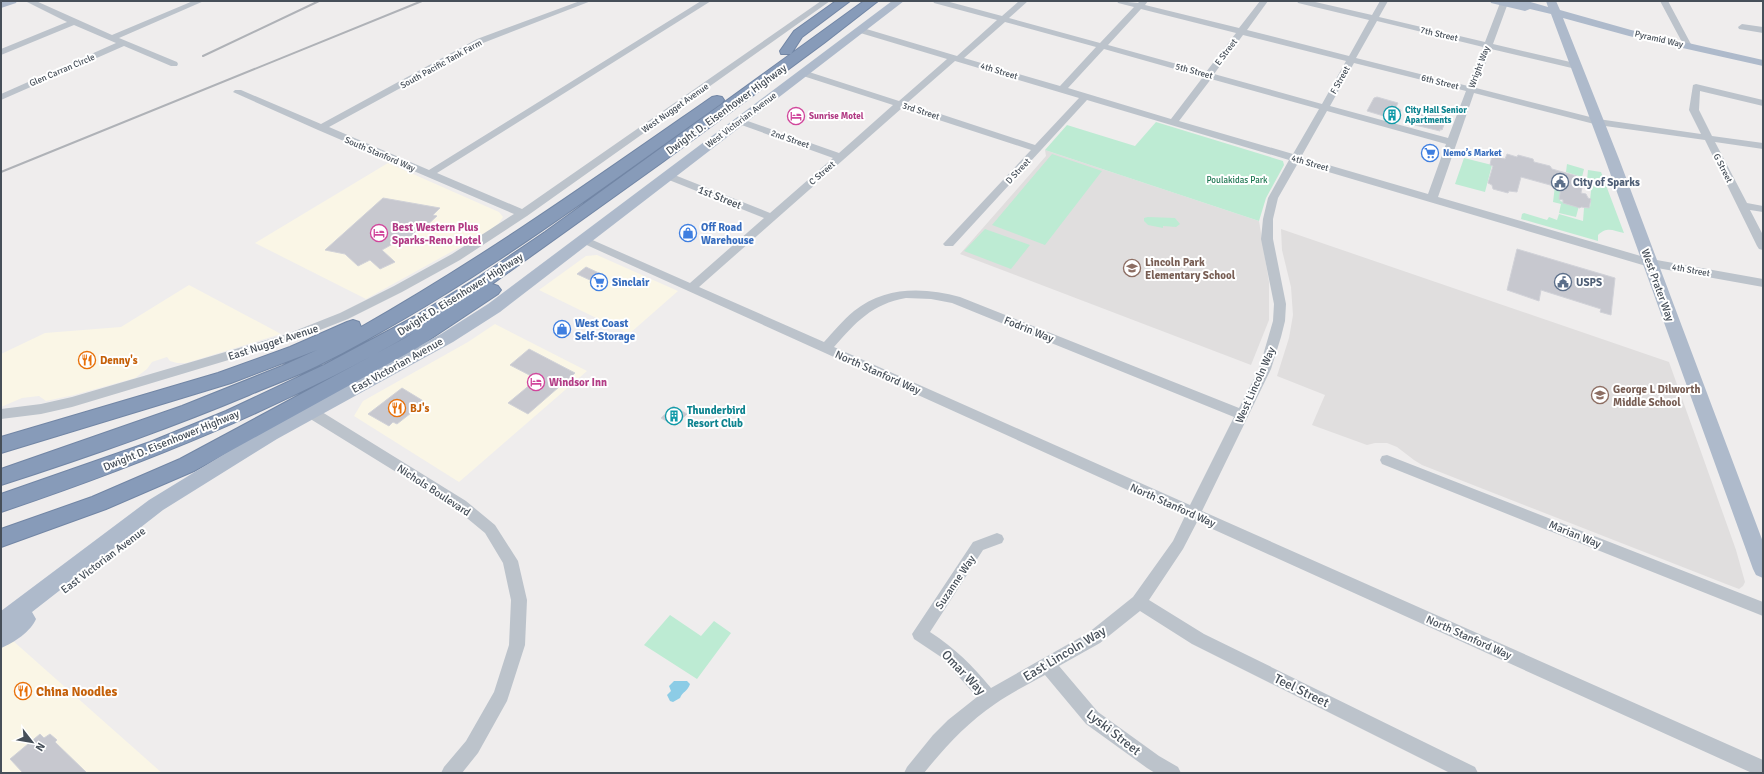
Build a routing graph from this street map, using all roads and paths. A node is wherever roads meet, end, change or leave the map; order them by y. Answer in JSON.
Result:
{"nodes":[{"id":1,"x":12,"y":1,"type":"edge"},
{"id":2,"x":29,"y":1,"type":"edge"},
{"id":3,"x":200,"y":1,"type":"edge"},
{"id":4,"x":587,"y":1,"type":"edge"},
{"id":5,"x":707,"y":1,"type":"edge"},
{"id":6,"x":826,"y":1,"type":"edge"},
{"id":7,"x":844,"y":1,"type":"edge"},
{"id":8,"x":853,"y":1,"type":"edge"},
{"id":9,"x":872,"y":1,"type":"edge"},
{"id":10,"x":883,"y":1,"type":"edge"},
{"id":11,"x":899,"y":1,"type":"edge"},
{"id":12,"x":937,"y":1,"type":"edge"},
{"id":13,"x":1024,"y":1,"type":"edge"},
{"id":14,"x":1121,"y":1,"type":"edge"},
{"id":15,"x":1264,"y":1,"type":"edge"},
{"id":16,"x":1301,"y":1,"type":"edge"},
{"id":17,"x":1384,"y":1,"type":"edge"},
{"id":18,"x":1515,"y":1,"type":"edge"},
{"id":19,"x":1664,"y":1,"type":"edge"},
{"id":20,"x":1500,"y":2,"type":"edge"},
{"id":21,"x":1142,"y":3,"type":"edge"},
{"id":22,"x":1,"y":5,"type":"edge"},
{"id":23,"x":1553,"y":7,"type":"edge"},
{"id":24,"x":1374,"y":18,"type":"junction"},
{"id":25,"x":1004,"y":19,"type":"junction"},
{"id":26,"x":74,"y":22,"type":"junction"},
{"id":27,"x":1742,"y":27,"type":"dead end"},
{"id":28,"x":860,"y":30,"type":"junction"},
{"id":29,"x":1763,"y":30,"type":"edge"},
{"id":30,"x":1241,"y":32,"type":"junction"},
{"id":31,"x":111,"y":38,"type":"junction"},
{"id":32,"x":822,"y":38,"type":"junction"},
{"id":33,"x":124,"y":44,"type":"junction"},
{"id":34,"x":1488,"y":45,"type":"junction"},
{"id":35,"x":1102,"y":46,"type":"junction"},
{"id":36,"x":1688,"y":46,"type":"junction"},
{"id":37,"x":786,"y":51,"type":"junction"},
{"id":38,"x":1,"y":52,"type":"edge"},
{"id":39,"x":956,"y":59,"type":"junction"},
{"id":40,"x":1351,"y":60,"type":"junction"},
{"id":41,"x":1763,"y":63,"type":"edge"},
{"id":42,"x":174,"y":64,"type":"dead end"},
{"id":43,"x":1576,"y":66,"type":"junction"},
{"id":44,"x":803,"y":73,"type":"junction"},
{"id":45,"x":1208,"y":75,"type":"junction"},
{"id":46,"x":1061,"y":90,"type":"junction"},
{"id":47,"x":1471,"y":90,"type":"junction"},
{"id":48,"x":238,"y":92,"type":"dead end"},
{"id":49,"x":1,"y":97,"type":"edge"},
{"id":50,"x":1085,"y":97,"type":"junction"},
{"id":51,"x":1763,"y":103,"type":"edge"},
{"id":52,"x":900,"y":104,"type":"junction"},
{"id":53,"x":1324,"y":107,"type":"junction"},
{"id":54,"x":739,"y":121,"type":"junction"},
{"id":55,"x":1598,"y":122,"type":"junction"},
{"id":56,"x":1173,"y":123,"type":"junction"},
{"id":57,"x":321,"y":128,"type":"junction"},
{"id":58,"x":686,"y":138,"type":"junction"},
{"id":59,"x":1708,"y":138,"type":"junction"},
{"id":60,"x":1451,"y":142,"type":"junction"},
{"id":61,"x":1763,"y":146,"type":"edge"},
{"id":62,"x":1038,"y":149,"type":"junction"},
{"id":63,"x":841,"y":157,"type":"junction"},
{"id":64,"x":1295,"y":159,"type":"junction"},
{"id":65,"x":429,"y":174,"type":"junction"},
{"id":66,"x":668,"y":176,"type":"junction"},
{"id":67,"x":1432,"y":199,"type":"junction"},
{"id":68,"x":1742,"y":206,"type":"junction"},
{"id":69,"x":1763,"y":209,"type":"edge"},
{"id":70,"x":523,"y":214,"type":"junction"},
{"id":71,"x":772,"y":218,"type":"junction"},
{"id":72,"x":584,"y":240,"type":"junction"},
{"id":73,"x":949,"y":244,"type":"dead end"},
{"id":74,"x":1763,"y":246,"type":"edge"},
{"id":75,"x":1650,"y":263,"type":"junction"},
{"id":76,"x":465,"y":275,"type":"junction"},
{"id":77,"x":1763,"y":283,"type":"edge"},
{"id":78,"x":691,"y":288,"type":"junction"},
{"id":79,"x":825,"y":349,"type":"junction"},
{"id":80,"x":313,"y":411,"type":"junction"},
{"id":81,"x":1,"y":414,"type":"edge"},
{"id":82,"x":1242,"y":415,"type":"junction"},
{"id":83,"x":1,"y":445,"type":"edge"},
{"id":84,"x":1387,"y":460,"type":"dead end"},
{"id":85,"x":1,"y":477,"type":"edge"},
{"id":86,"x":202,"y":478,"type":"junction"},
{"id":87,"x":1,"y":503,"type":"edge"},
{"id":88,"x":1194,"y":514,"type":"junction"},
{"id":89,"x":1,"y":538,"type":"edge"},
{"id":90,"x":997,"y":539,"type":"dead end"},
{"id":91,"x":1759,"y":545,"type":"edge"},
{"id":92,"x":1763,"y":569,"type":"edge"},
{"id":93,"x":1139,"y":602,"type":"junction"},
{"id":94,"x":1763,"y":609,"type":"edge"},
{"id":95,"x":1,"y":623,"type":"edge"},
{"id":96,"x":920,"y":634,"type":"joint"},
{"id":97,"x":1,"y":638,"type":"edge"},
{"id":98,"x":1047,"y":664,"type":"junction"},
{"id":99,"x":989,"y":698,"type":"junction"},
{"id":100,"x":1763,"y":769,"type":"edge"},
{"id":101,"x":450,"y":773,"type":"edge"},
{"id":102,"x":913,"y":773,"type":"edge"},
{"id":103,"x":1172,"y":773,"type":"edge"},
{"id":104,"x":1470,"y":773,"type":"edge"}],
"edges":[{"from":1,"to":22,"type":"main road"},
{"from":2,"to":26,"type":"street"},
{"from":3,"to":31,"type":"street"},
{"from":4,"to":57,"type":"street","name":"South Pacific Tank Farm"},
{"from":5,"to":65,"type":"street"},
{"from":6,"to":70,"type":"street","name":"West Nugget Avenue"},
{"from":7,"to":37,"type":"highway"},
{"from":8,"to":37,"type":"highway","name":"Dwight D. Eisenhower Highway"},
{"from":9,"to":32,"type":"highway","name":"Dwight D. Eisenhower Highway"},
{"from":10,"to":32,"type":"highway"},
{"from":11,"to":28,"type":"main road","name":"West Victorian Avenue"},
{"from":12,"to":25,"type":"street","name":"5th Street"},
{"from":13,"to":25,"type":"street","name":"C Street"},
{"from":14,"to":21,"type":"street","name":"6th Street"},
{"from":15,"to":30,"type":"street","name":"E Street"},
{"from":16,"to":24,"type":"street","name":"7th Street"},
{"from":17,"to":24,"type":"street","name":"F Street"},
{"from":18,"to":23,"type":"main road","name":"Pyramid Way"},
{"from":19,"to":36,"type":"street"},
{"from":20,"to":23,"type":"main road","name":"Pyramid Way"},
{"from":20,"to":34,"type":"street","name":"Wright Way"},
{"from":21,"to":30,"type":"street","name":"6th Street"},
{"from":21,"to":35,"type":"street"},
{"from":23,"to":36,"type":"main road","name":"Pyramid Way"},
{"from":23,"to":43,"type":"main road","name":"West Prater Way"},
{"from":24,"to":34,"type":"street","name":"7th Street"},
{"from":24,"to":40,"type":"street","name":"F Street"},
{"from":25,"to":35,"type":"street","name":"5th Street"},
{"from":25,"to":39,"type":"street","name":"C Street"},
{"from":26,"to":31,"type":"street"},
{"from":26,"to":38,"type":"street"},
{"from":27,"to":29,"type":"street"},
{"from":28,"to":39,"type":"street","name":"4th Street"},
{"from":28,"to":44,"type":"main road","name":"West Victorian Avenue"},
{"from":30,"to":40,"type":"street","name":"6th Street"},
{"from":30,"to":45,"type":"street","name":"E Street"},
{"from":31,"to":33,"type":"street"},
{"from":32,"to":58,"type":"highway","name":"Dwight D. Eisenhower Highway"},
{"from":33,"to":42,"type":"street"},
{"from":33,"to":49,"type":"street","name":"Glen Carran Circle"},
{"from":34,"to":43,"type":"street","name":"7th Street"},
{"from":34,"to":47,"type":"street","name":"Wright Way"},
{"from":35,"to":45,"type":"street","name":"5th Street"},
{"from":35,"to":46,"type":"street"},
{"from":36,"to":41,"type":"main road","name":"Pyramid Way"},
{"from":37,"to":76,"type":"highway","name":"Dwight D. Eisenhower Highway"},
{"from":39,"to":46,"type":"street","name":"4th Street"},
{"from":39,"to":52,"type":"street","name":"C Street"},
{"from":40,"to":47,"type":"street","name":"6th Street"},
{"from":40,"to":53,"type":"street","name":"F Street"},
{"from":43,"to":55,"type":"main road","name":"West Prater Way"},
{"from":44,"to":52,"type":"street","name":"3rd Street"},
{"from":44,"to":54,"type":"main road","name":"West Victorian Avenue"},
{"from":45,"to":53,"type":"street","name":"5th Street"},
{"from":45,"to":56,"type":"street","name":"E Street"},
{"from":46,"to":50,"type":"street","name":"4th Street"},
{"from":47,"to":55,"type":"street","name":"6th Street"},
{"from":47,"to":60,"type":"street","name":"Wright Way"},
{"from":48,"to":57,"type":"street","name":"South Stanford Way"},
{"from":50,"to":56,"type":"street","name":"4th Street"},
{"from":50,"to":62,"type":"street","name":"D Street"},
{"from":51,"to":59,"type":"street","name":"G Street"},
{"from":52,"to":62,"type":"street","name":"3rd Street"},
{"from":52,"to":63,"type":"street","name":"C Street"},
{"from":53,"to":60,"type":"street","name":"5th Street"},
{"from":53,"to":64,"type":"street","name":"F Street"},
{"from":54,"to":63,"type":"street","name":"2nd Street"},
{"from":54,"to":66,"type":"main road","name":"West Victorian Avenue"},
{"from":55,"to":59,"type":"street","name":"6th Street"},
{"from":55,"to":75,"type":"main road","name":"West Prater Way"},
{"from":56,"to":64,"type":"street","name":"4th Street"},
{"from":57,"to":65,"type":"street","name":"South Stanford Way"},
{"from":58,"to":87,"type":"highway","name":"Dwight D. Eisenhower Highway"},
{"from":58,"to":89,"type":"highway"},
{"from":59,"to":61,"type":"street","name":"6th Street"},
{"from":59,"to":68,"type":"street","name":"G Street"},
{"from":60,"to":67,"type":"street","name":"Wright Way"},
{"from":62,"to":73,"type":"street","name":"D Street"},
{"from":63,"to":71,"type":"street","name":"C Street"},
{"from":64,"to":67,"type":"street","name":"4th Street"},
{"from":64,"to":82,"type":"street","name":"West Lincoln Way"},
{"from":65,"to":70,"type":"street","name":"South Stanford Way"},
{"from":66,"to":71,"type":"street","name":"1st Street"},
{"from":66,"to":72,"type":"main road","name":"West Victorian Avenue"},
{"from":67,"to":75,"type":"street","name":"4th Street"},
{"from":68,"to":69,"type":"street"},
{"from":68,"to":74,"type":"street","name":"G Street"},
{"from":70,"to":81,"type":"street","name":"East Nugget Avenue"},
{"from":71,"to":78,"type":"street","name":"C Street"},
{"from":72,"to":78,"type":"street","name":"North Stanford Way"},
{"from":72,"to":80,"type":"main road","name":"East Victorian Avenue"},
{"from":75,"to":77,"type":"street","name":"4th Street"},
{"from":75,"to":91,"type":"main road","name":"West Prater Way"},
{"from":76,"to":83,"type":"highway"},
{"from":76,"to":85,"type":"highway","name":"Dwight D. Eisenhower Highway"},
{"from":78,"to":79,"type":"street","name":"North Stanford Way"},
{"from":79,"to":82,"type":"street","name":"Fodrin Way"},
{"from":79,"to":88,"type":"street","name":"North Stanford Way"},
{"from":80,"to":86,"type":"main road","name":"East Victorian Avenue"},
{"from":80,"to":101,"type":"street","name":"Nichols Boulevard"},
{"from":82,"to":88,"type":"street","name":"West Lincoln Way"},
{"from":84,"to":94,"type":"street","name":"Marian Way"},
{"from":86,"to":95,"type":"main road","name":"East Victorian Avenue"},
{"from":86,"to":97,"type":"main road","name":"East Victorian Avenue"},
{"from":88,"to":93,"type":"street","name":"East Lincoln Way"},
{"from":88,"to":100,"type":"street","name":"North Stanford Way"},
{"from":90,"to":96,"type":"street","name":"Suzanne Way"},
{"from":91,"to":92,"type":"main road","name":"West Prater Way"},
{"from":93,"to":98,"type":"street","name":"East Lincoln Way"},
{"from":93,"to":104,"type":"street","name":"Teel Street"},
{"from":96,"to":99,"type":"street","name":"Omar Way"},
{"from":98,"to":99,"type":"street","name":"East Lincoln Way"},
{"from":98,"to":103,"type":"street","name":"Lyski Street"},
{"from":99,"to":102,"type":"street","name":"East Lincoln Way"}]}
